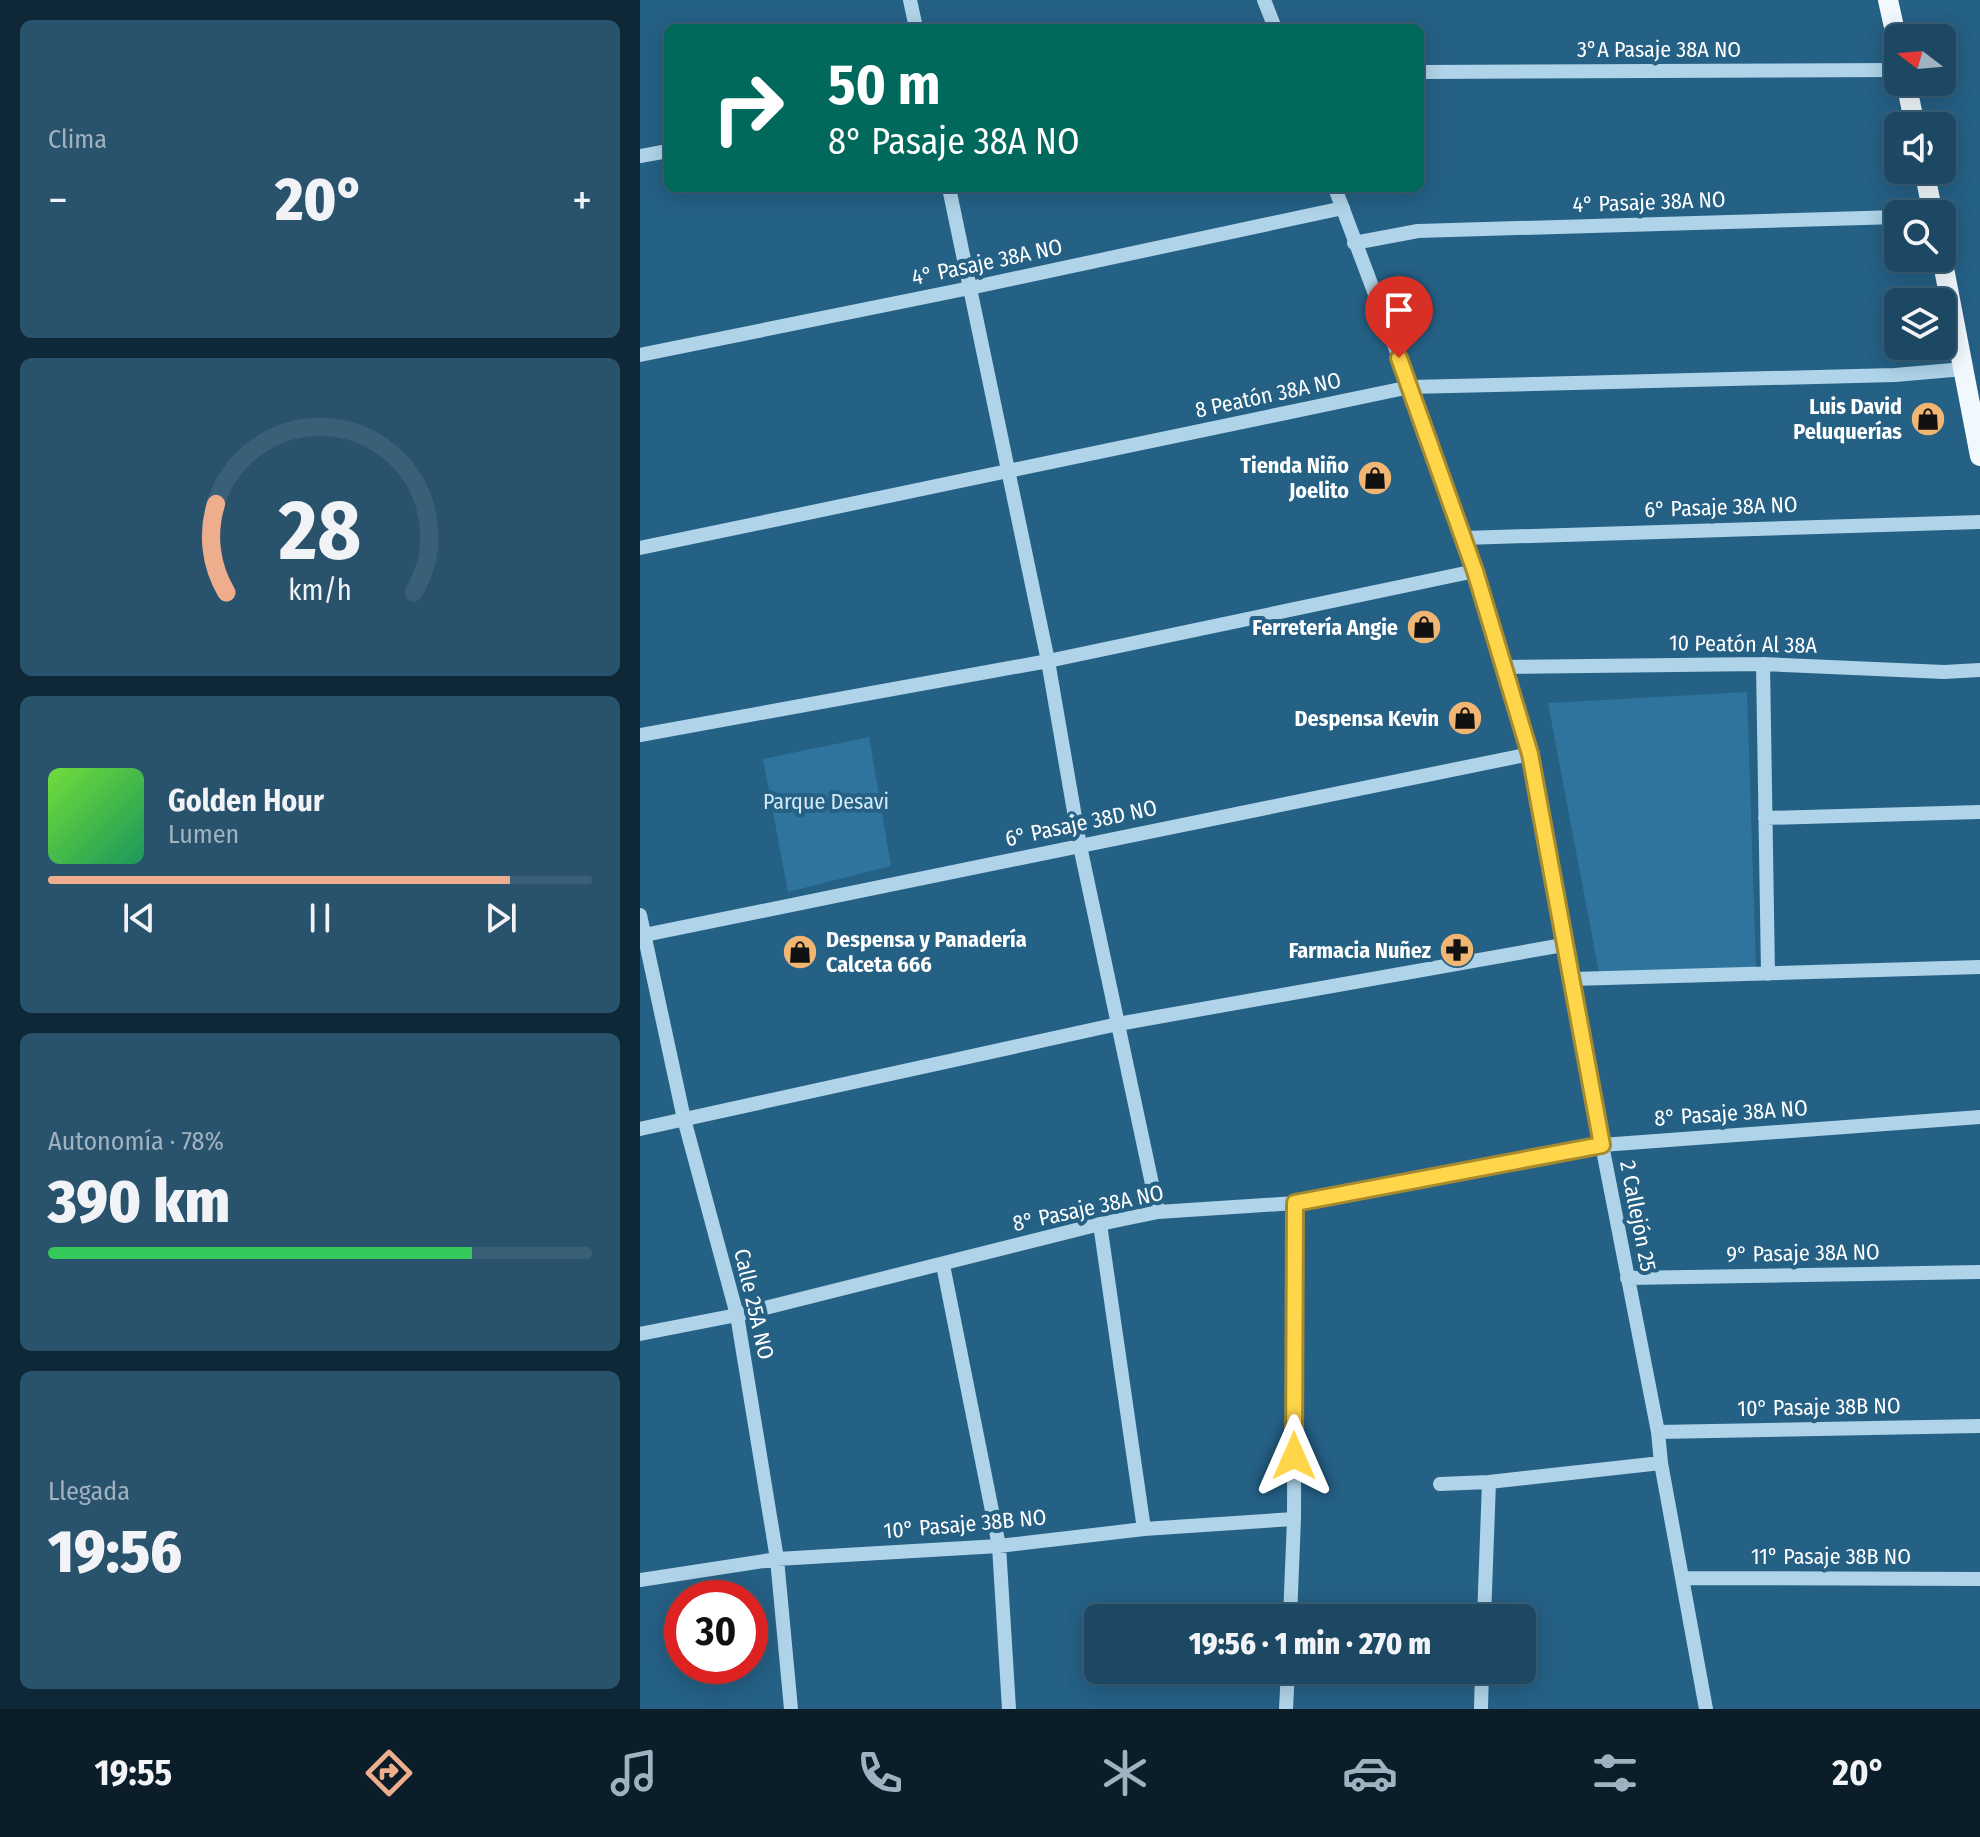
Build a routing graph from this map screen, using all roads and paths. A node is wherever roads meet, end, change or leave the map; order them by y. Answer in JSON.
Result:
{"nodes":[{"id":1,"x":910,"y":0,"type":"edge"},
{"id":2,"x":1264,"y":0,"type":"edge"},
{"id":3,"x":1888,"y":0,"type":"edge"},
{"id":4,"x":915,"y":24,"type":"edge"},
{"id":5,"x":1273,"y":24,"type":"edge"},
{"id":6,"x":1893,"y":24,"type":"edge"},
{"id":7,"x":1884,"y":70,"type":"edge"},
{"id":8,"x":1424,"y":72,"type":"edge"},
{"id":9,"x":664,"y":152,"type":"edge"},
{"id":10,"x":640,"y":156,"type":"edge"},
{"id":11,"x":950,"y":192,"type":"edge"},
{"id":12,"x":1337,"y":192,"type":"edge"},
{"id":13,"x":1343,"y":208,"type":"junction"},
{"id":14,"x":1884,"y":217,"type":"edge"},
{"id":15,"x":1354,"y":243,"type":"junction"},
{"id":16,"x":1945,"y":272,"type":"edge"},
{"id":17,"x":970,"y":288,"type":"junction"},
{"id":18,"x":640,"y":355,"type":"edge"},
{"id":19,"x":1964,"y":369,"type":"junction"},
{"id":20,"x":1410,"y":387,"type":"junction"},
{"id":21,"x":1980,"y":456,"type":"edge"},
{"id":22,"x":1009,"y":472,"type":"junction"},
{"id":23,"x":1980,"y":522,"type":"edge"},
{"id":24,"x":1464,"y":538,"type":"junction"},
{"id":25,"x":640,"y":548,"type":"edge"},
{"id":26,"x":1475,"y":571,"type":"junction"},
{"id":27,"x":1048,"y":661,"type":"junction"},
{"id":28,"x":1763,"y":664,"type":"junction"},
{"id":29,"x":1505,"y":667,"type":"junction"},
{"id":30,"x":1980,"y":670,"type":"edge"},
{"id":31,"x":640,"y":735,"type":"edge"},
{"id":32,"x":1530,"y":754,"type":"junction"},
{"id":33,"x":1980,"y":812,"type":"edge"},
{"id":34,"x":1765,"y":818,"type":"junction"},
{"id":35,"x":1080,"y":846,"type":"junction"},
{"id":36,"x":640,"y":915,"type":"edge"},
{"id":37,"x":642,"y":935,"type":"edge"},
{"id":38,"x":1563,"y":945,"type":"junction"},
{"id":39,"x":1980,"y":967,"type":"edge"},
{"id":40,"x":1768,"y":974,"type":"junction"},
{"id":41,"x":1572,"y":979,"type":"junction"},
{"id":42,"x":1118,"y":1024,"type":"junction"},
{"id":43,"x":1980,"y":1117,"type":"edge"},
{"id":44,"x":684,"y":1119,"type":"junction"},
{"id":45,"x":640,"y":1129,"type":"edge"},
{"id":46,"x":1602,"y":1145,"type":"junction"},
{"id":47,"x":1295,"y":1203,"type":"junction"},
{"id":48,"x":1158,"y":1212,"type":"junction"},
{"id":49,"x":1100,"y":1224,"type":"junction"},
{"id":50,"x":943,"y":1265,"type":"junction"},
{"id":51,"x":1980,"y":1272,"type":"edge"},
{"id":52,"x":1627,"y":1278,"type":"junction"},
{"id":53,"x":737,"y":1315,"type":"junction"},
{"id":54,"x":640,"y":1334,"type":"edge"},
{"id":55,"x":1980,"y":1426,"type":"edge"},
{"id":56,"x":1658,"y":1432,"type":"junction"},
{"id":57,"x":1661,"y":1463,"type":"junction"},
{"id":58,"x":1489,"y":1482,"type":"junction"},
{"id":59,"x":1440,"y":1484,"type":"dead end"},
{"id":60,"x":1294,"y":1519,"type":"junction"},
{"id":61,"x":1144,"y":1529,"type":"junction"},
{"id":62,"x":999,"y":1546,"type":"junction"},
{"id":63,"x":777,"y":1559,"type":"junction"},
{"id":64,"x":1682,"y":1578,"type":"junction"},
{"id":65,"x":1980,"y":1579,"type":"edge"},
{"id":66,"x":640,"y":1580,"type":"edge"},
{"id":67,"x":1291,"y":1604,"type":"edge"},
{"id":68,"x":1485,"y":1604,"type":"edge"},
{"id":69,"x":1287,"y":1684,"type":"edge"},
{"id":70,"x":1482,"y":1684,"type":"edge"},
{"id":71,"x":791,"y":1709,"type":"edge"},
{"id":72,"x":1009,"y":1709,"type":"edge"},
{"id":73,"x":1286,"y":1709,"type":"edge"},
{"id":74,"x":1481,"y":1709,"type":"edge"},
{"id":75,"x":1706,"y":1709,"type":"edge"}],
"edges":[{"from":1,"to":4,"type":"street"},
{"from":2,"to":5,"type":"street"},
{"from":3,"to":6,"type":"main road"},
{"from":7,"to":8,"type":"street","name":"3°A Pasaje 38A NO"},
{"from":9,"to":10,"type":"street"},
{"from":11,"to":17,"type":"street"},
{"from":12,"to":13,"type":"street","name":"2 Callejón 25"},
{"from":13,"to":15,"type":"street","name":"2 Callejón 25"},
{"from":13,"to":17,"type":"street","name":"4° Pasaje 38A NO"},
{"from":14,"to":15,"type":"street","name":"4° Pasaje 38A NO"},
{"from":15,"to":20,"type":"street","name":"2 Callejón 25"},
{"from":16,"to":19,"type":"main road"},
{"from":17,"to":18,"type":"street","name":"4° Pasaje 38A NO"},
{"from":17,"to":22,"type":"street"},
{"from":19,"to":20,"type":"street","name":"8 Peatón 38A NO"},
{"from":19,"to":21,"type":"main road"},
{"from":20,"to":22,"type":"street","name":"8 Peatón 38A NO"},
{"from":20,"to":24,"type":"street","name":"2 Callejón 25"},
{"from":22,"to":25,"type":"street","name":"8 Peatón 38A NO"},
{"from":22,"to":27,"type":"street"},
{"from":23,"to":24,"type":"street","name":"6° Pasaje 38A NO"},
{"from":24,"to":26,"type":"street","name":"2 Callejón 25"},
{"from":26,"to":27,"type":"street"},
{"from":26,"to":29,"type":"street","name":"2 Callejón 25"},
{"from":27,"to":31,"type":"street"},
{"from":27,"to":35,"type":"street"},
{"from":28,"to":29,"type":"street","name":"10 Peatón Al 38A"},
{"from":28,"to":30,"type":"street","name":"10 Peatón Al 38A"},
{"from":28,"to":34,"type":"street"},
{"from":29,"to":32,"type":"street","name":"2 Callejón 25"},
{"from":32,"to":35,"type":"street","name":"6° Pasaje 38D NO"},
{"from":32,"to":38,"type":"street","name":"2 Callejón 25"},
{"from":33,"to":34,"type":"street"},
{"from":34,"to":40,"type":"street"},
{"from":35,"to":37,"type":"street","name":"6° Pasaje 38D NO"},
{"from":35,"to":42,"type":"street"},
{"from":36,"to":37,"type":"street","name":"Calle 25A NO"},
{"from":37,"to":44,"type":"street","name":"Calle 25A NO"},
{"from":38,"to":41,"type":"street","name":"2 Callejón 25"},
{"from":38,"to":42,"type":"street"},
{"from":39,"to":40,"type":"street"},
{"from":40,"to":41,"type":"street"},
{"from":41,"to":46,"type":"street","name":"2 Callejón 25"},
{"from":42,"to":44,"type":"street"},
{"from":42,"to":48,"type":"street"},
{"from":43,"to":46,"type":"street","name":"8° Pasaje 38A NO"},
{"from":44,"to":45,"type":"street"},
{"from":44,"to":53,"type":"street","name":"Calle 25A NO"},
{"from":46,"to":47,"type":"street","name":"8° Pasaje 38A NO"},
{"from":46,"to":52,"type":"street","name":"2 Callejón 25"},
{"from":47,"to":48,"type":"street","name":"8° Pasaje 38A NO"},
{"from":47,"to":60,"type":"street"},
{"from":48,"to":49,"type":"street","name":"8° Pasaje 38A NO"},
{"from":49,"to":50,"type":"street","name":"8° Pasaje 38A NO"},
{"from":49,"to":61,"type":"street"},
{"from":50,"to":53,"type":"street","name":"8° Pasaje 38A NO"},
{"from":50,"to":62,"type":"street"},
{"from":51,"to":52,"type":"street","name":"9° Pasaje 38A NO"},
{"from":52,"to":56,"type":"street","name":"2 Callejón 25"},
{"from":53,"to":54,"type":"street","name":"8° Pasaje 38A NO"},
{"from":53,"to":63,"type":"street","name":"Calle 25A NO"},
{"from":55,"to":56,"type":"street","name":"10° Pasaje 38B NO"},
{"from":56,"to":57,"type":"street","name":"2 Callejón 25"},
{"from":57,"to":58,"type":"street"},
{"from":57,"to":64,"type":"street","name":"2 Callejón 25"},
{"from":58,"to":59,"type":"street"},
{"from":58,"to":68,"type":"street"},
{"from":60,"to":61,"type":"street","name":"10° Pasaje 38B NO"},
{"from":60,"to":67,"type":"street"},
{"from":61,"to":62,"type":"street","name":"10° Pasaje 38B NO"},
{"from":62,"to":63,"type":"street","name":"10° Pasaje 38B NO"},
{"from":62,"to":72,"type":"street"},
{"from":63,"to":66,"type":"street","name":"10° Pasaje 38B NO"},
{"from":63,"to":71,"type":"street","name":"Calle 25A NO"},
{"from":64,"to":65,"type":"street","name":"11° Pasaje 38B NO"},
{"from":64,"to":75,"type":"street","name":"2 Callejón 25"},
{"from":69,"to":73,"type":"street"},
{"from":70,"to":74,"type":"street"}]}
